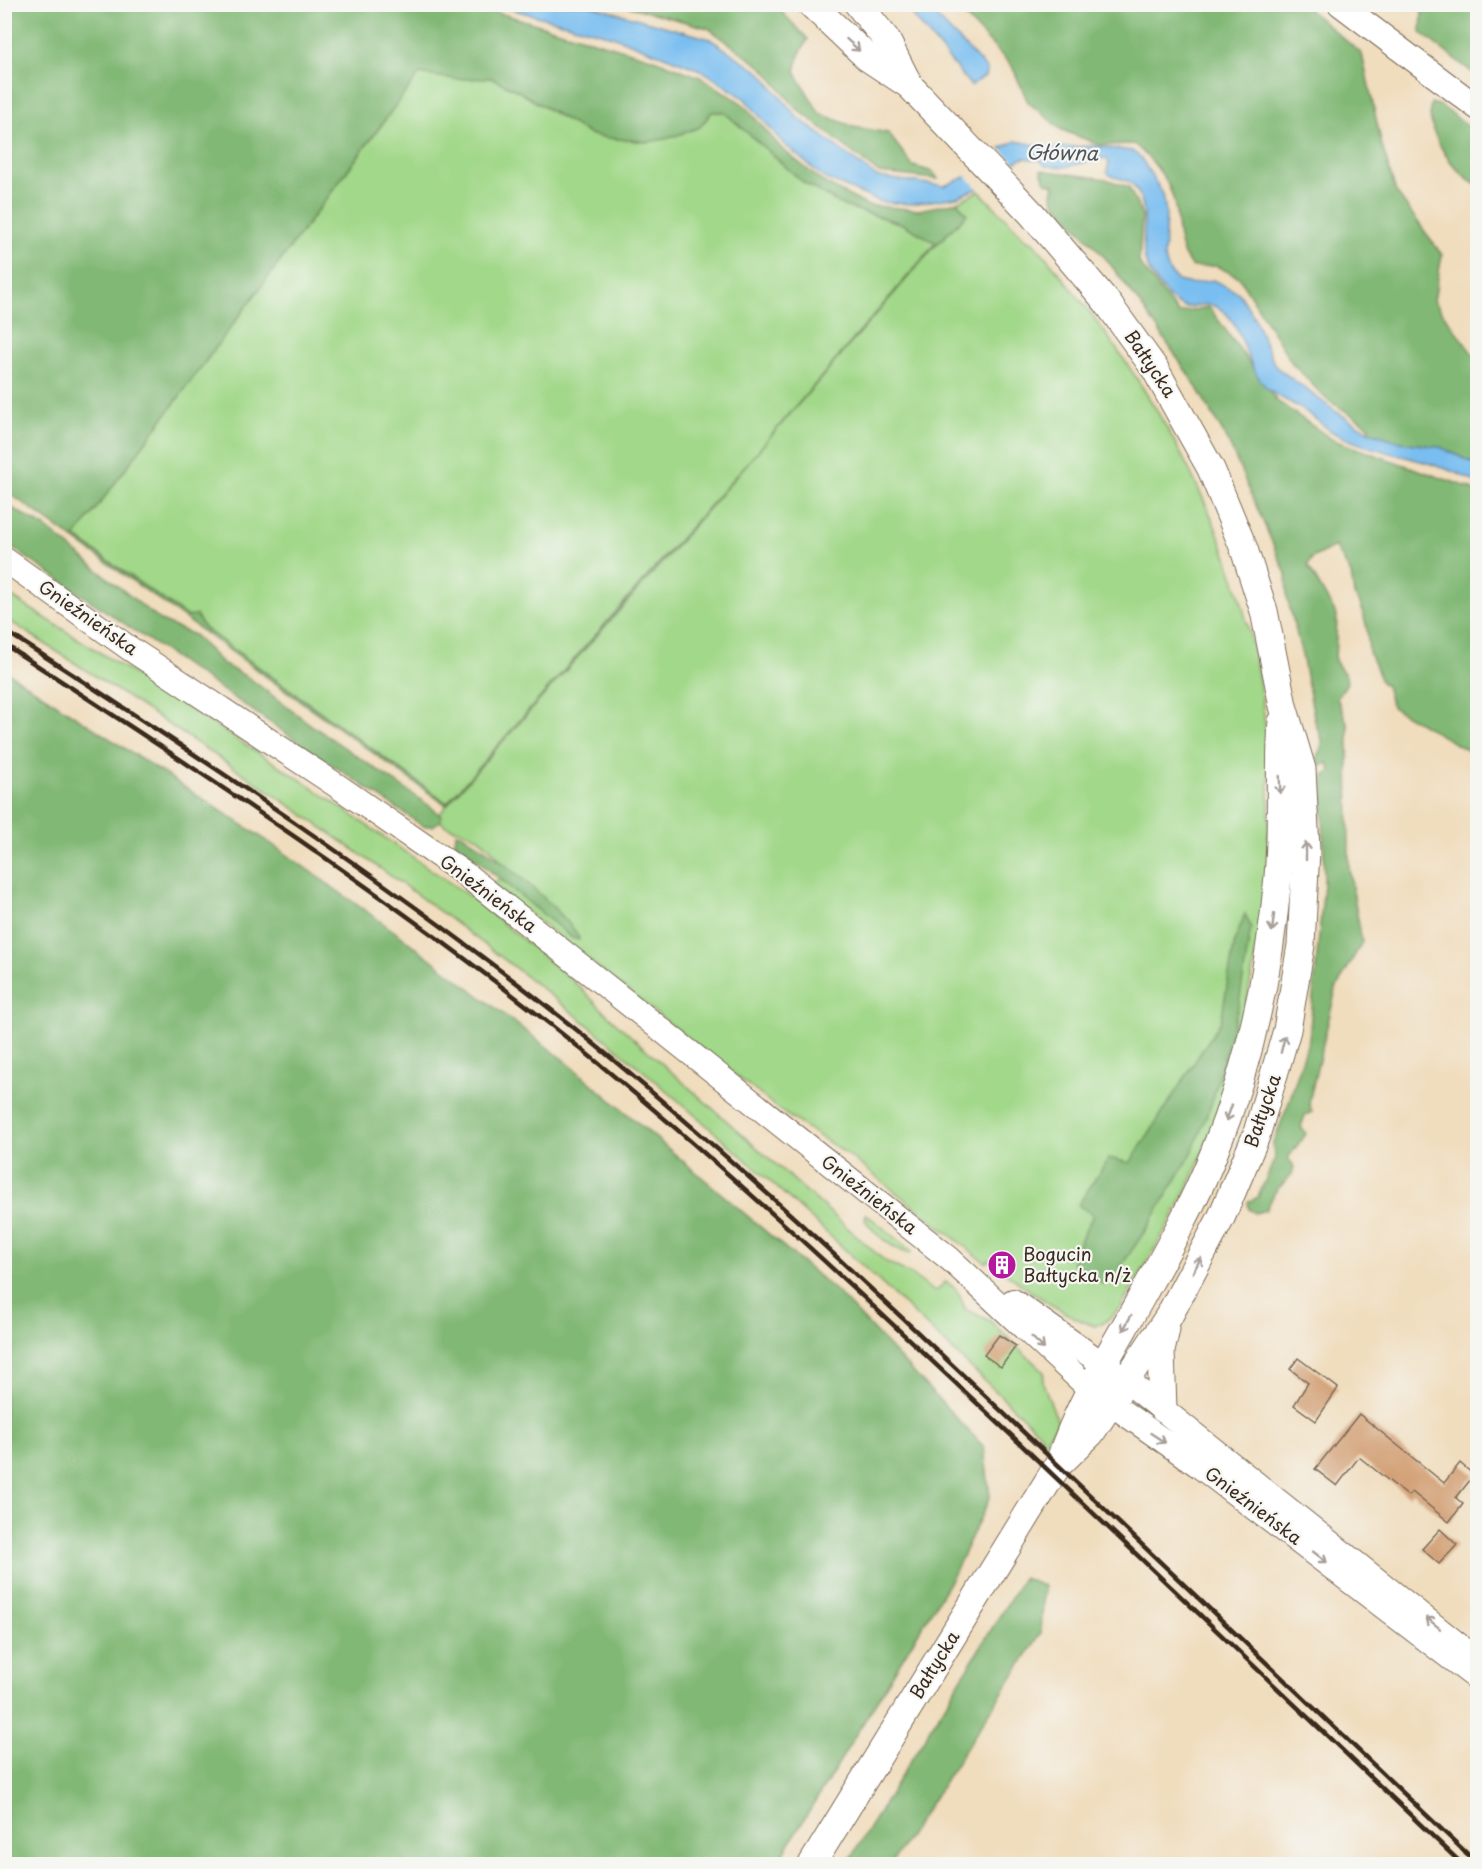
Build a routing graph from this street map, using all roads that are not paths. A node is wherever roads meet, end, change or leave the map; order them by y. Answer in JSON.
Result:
{"nodes":[{"id":1,"x":811,"y":4,"type":"edge"},
{"id":2,"x":858,"y":4,"type":"edge"},
{"id":3,"x":1340,"y":4,"type":"edge"},
{"id":4,"x":909,"y":84,"type":"junction"},
{"id":5,"x":1478,"y":108,"type":"edge"},
{"id":6,"x":4,"y":558,"type":"edge"},
{"id":7,"x":1283,"y":706,"type":"junction"},
{"id":8,"x":950,"y":1259,"type":"junction"},
{"id":9,"x":1169,"y":1316,"type":"junction"},
{"id":10,"x":1104,"y":1364,"type":"junction"},
{"id":11,"x":1127,"y":1381,"type":"junction"},
{"id":12,"x":1100,"y":1397,"type":"junction"},
{"id":13,"x":1163,"y":1409,"type":"junction"},
{"id":14,"x":1478,"y":1662,"type":"edge"},
{"id":15,"x":1478,"y":1679,"type":"edge"},
{"id":16,"x":812,"y":1864,"type":"edge"}],
"edges":[{"from":1,"to":4,"type":"main road","name":"Bałtycka","one_way":true},
{"from":2,"to":4,"type":"main road","name":"Bałtycka"},
{"from":3,"to":5,"type":"street"},
{"from":4,"to":7,"type":"main road","name":"Bałtycka"},
{"from":6,"to":8,"type":"street","name":"Gnieźnieńska"},
{"from":9,"to":7,"type":"main road","name":"Bałtycka","one_way":true},
{"from":7,"to":10,"type":"main road","name":"Bałtycka","one_way":true},
{"from":8,"to":10,"type":"street","name":"Gnieźnieńska"},
{"from":8,"to":12,"type":"street","name":"Gnieźnieńska","one_way":true},
{"from":9,"to":11,"type":"main road","name":"Bałtycka"},
{"from":9,"to":13,"type":"main road"},
{"from":10,"to":11,"type":"street","name":"Gnieźnieńska"},
{"from":10,"to":12,"type":"main road","name":"Bałtycka"},
{"from":11,"to":12,"type":"main road","name":"Bałtycka"},
{"from":11,"to":13,"type":"street","name":"Gnieźnieńska"},
{"from":12,"to":15,"type":"street","name":"Gnieźnieńska","one_way":true},
{"from":12,"to":16,"type":"main road","name":"Bałtycka"},
{"from":14,"to":13,"type":"street","name":"Gnieźnieńska","one_way":true}]}
